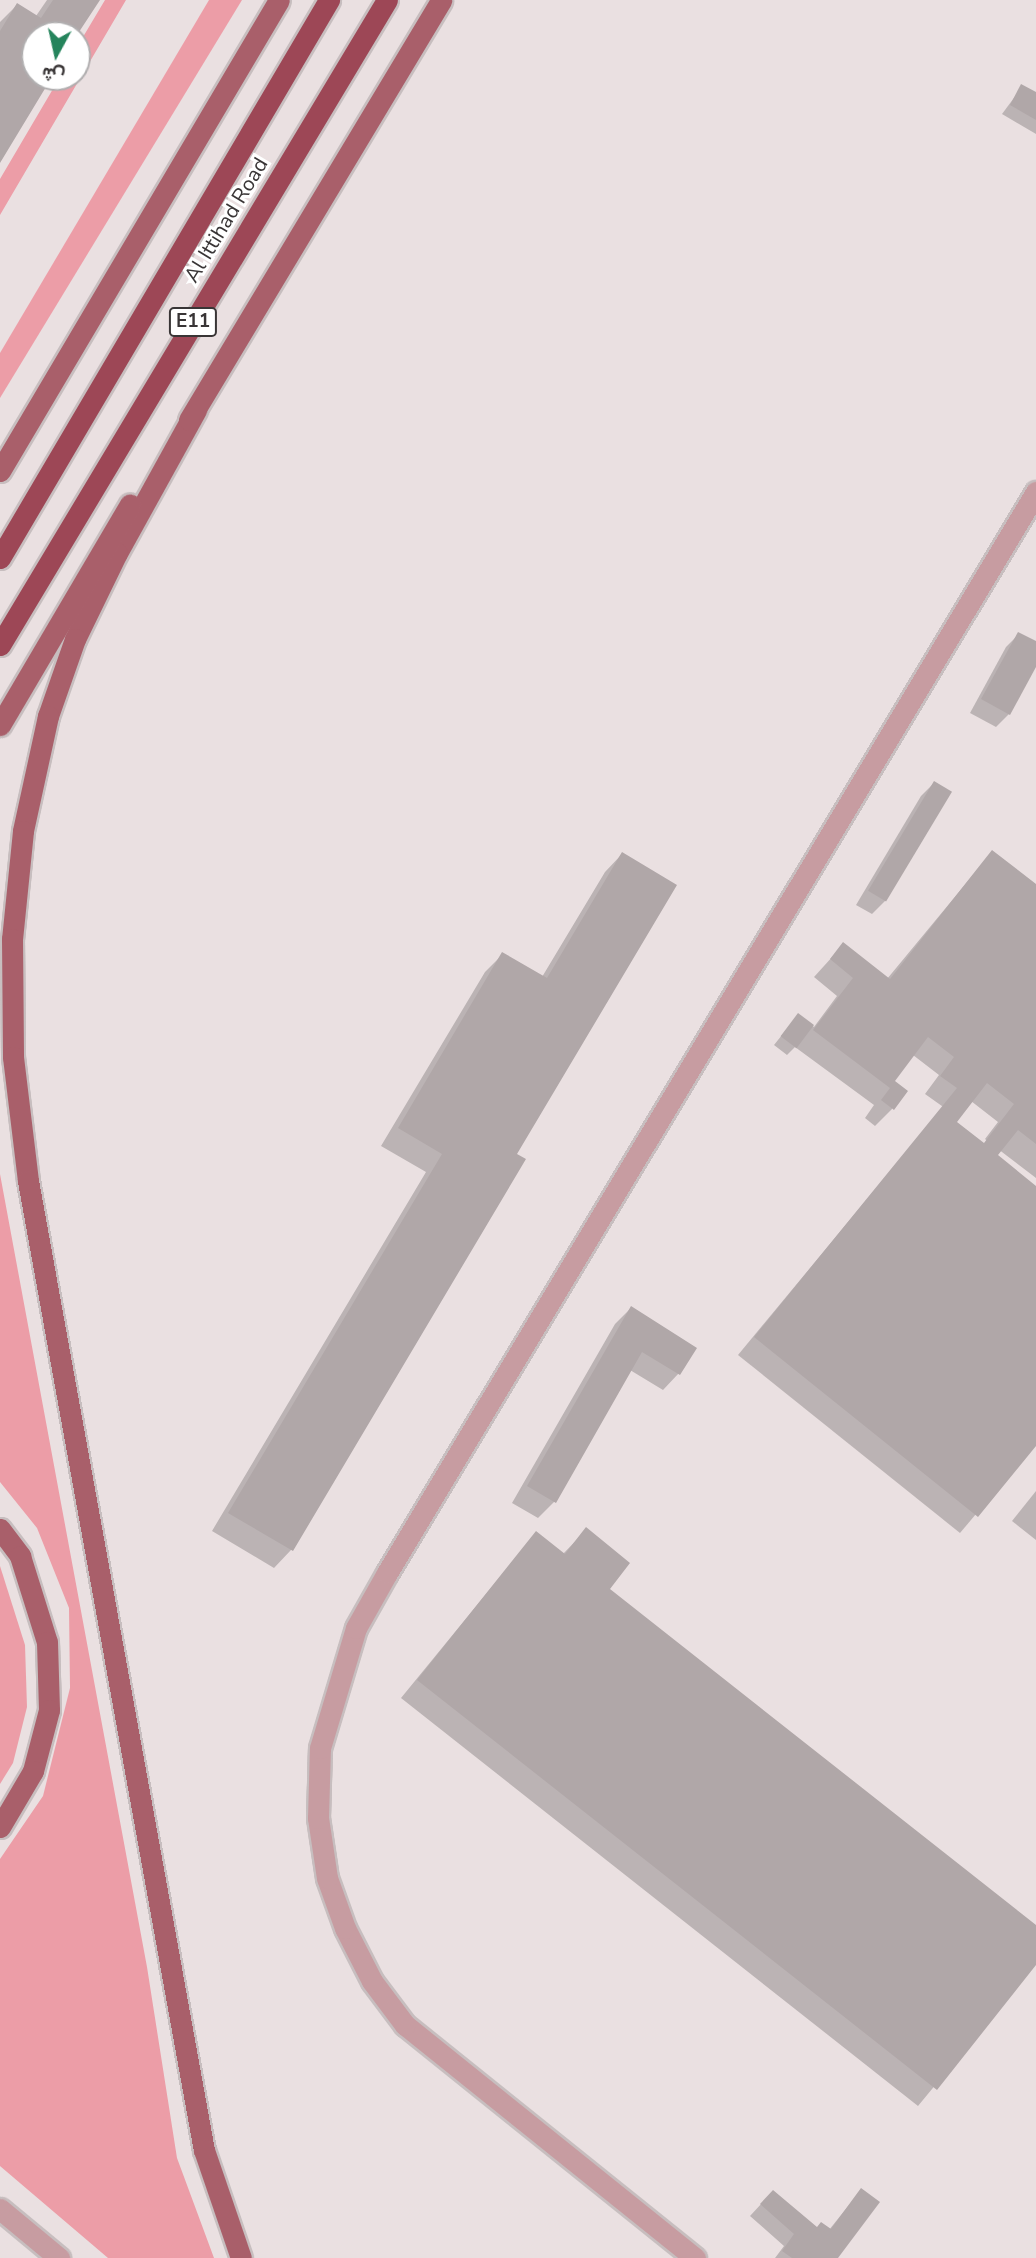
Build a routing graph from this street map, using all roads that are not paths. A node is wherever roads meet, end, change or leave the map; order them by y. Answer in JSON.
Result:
{"nodes":[{"id":1,"x":279,"y":0,"type":"edge"},
{"id":2,"x":329,"y":0,"type":"edge"},
{"id":3,"x":387,"y":0,"type":"edge"},
{"id":4,"x":441,"y":0,"type":"edge"},
{"id":5,"x":40,"y":404,"type":"junction"},
{"id":6,"x":196,"y":410,"type":"junction"},
{"id":7,"x":0,"y":461,"type":"edge"},
{"id":8,"x":0,"y":471,"type":"edge"},
{"id":9,"x":1036,"y":492,"type":"edge"},
{"id":10,"x":0,"y":558,"type":"edge"},
{"id":11,"x":0,"y":645,"type":"edge"},
{"id":12,"x":0,"y":725,"type":"edge"},
{"id":13,"x":0,"y":1529,"type":"edge"},
{"id":14,"x":0,"y":1827,"type":"edge"},
{"id":15,"x":0,"y":2209,"type":"edge"},
{"id":16,"x":59,"y":2258,"type":"edge"},
{"id":17,"x":241,"y":2258,"type":"edge"},
{"id":18,"x":695,"y":2258,"type":"edge"}],
"edges":[{"from":1,"to":5,"type":"main road"},
{"from":2,"to":10,"type":"highway","name":"Al Ittihad Road","number":"E11"},
{"from":3,"to":11,"type":"highway","name":"Al Ittihad Road","number":"E11"},
{"from":4,"to":6,"type":"main road"},
{"from":5,"to":7,"type":"main road"},
{"from":5,"to":8,"type":"main road"},
{"from":6,"to":12,"type":"main road"},
{"from":6,"to":17,"type":"main road"},
{"from":9,"to":18,"type":"street"},
{"from":13,"to":14,"type":"main road"},
{"from":15,"to":16,"type":"street"}]}
